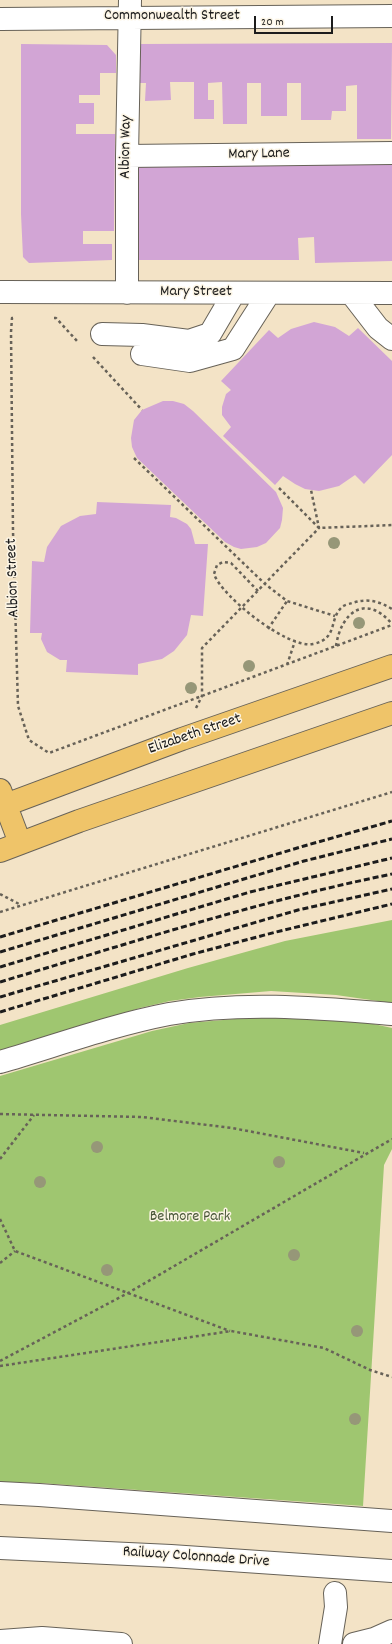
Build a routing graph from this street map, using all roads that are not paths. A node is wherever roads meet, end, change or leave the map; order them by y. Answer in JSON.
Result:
{"nodes":[{"id":1,"x":130,"y":8,"type":"edge"},
{"id":2,"x":392,"y":16,"type":"edge"},
{"id":3,"x":0,"y":19,"type":"edge"},
{"id":4,"x":392,"y":153,"type":"edge"},
{"id":5,"x":127,"y":156,"type":"junction"},
{"id":6,"x":0,"y":292,"type":"edge"},
{"id":7,"x":269,"y":292,"type":"junction"},
{"id":8,"x":127,"y":293,"type":"junction"},
{"id":9,"x":234,"y":293,"type":"junction"},
{"id":10,"x":351,"y":293,"type":"junction"},
{"id":11,"x":392,"y":293,"type":"edge"},
{"id":12,"x":102,"y":334,"type":"dead end"},
{"id":13,"x":392,"y":339,"type":"edge"},
{"id":14,"x":142,"y":354,"type":"dead end"},
{"id":15,"x":392,"y":666,"type":"edge"},
{"id":16,"x":392,"y":713,"type":"edge"},
{"id":17,"x":2,"y":801,"type":"edge"},
{"id":18,"x":10,"y":847,"type":"edge"},
{"id":19,"x":392,"y":1014,"type":"edge"},
{"id":20,"x":0,"y":1062,"type":"edge"},
{"id":21,"x":0,"y":1493,"type":"edge"},
{"id":22,"x":392,"y":1521,"type":"edge"},
{"id":23,"x":0,"y":1548,"type":"edge"},
{"id":24,"x":392,"y":1571,"type":"edge"},
{"id":25,"x":335,"y":1593,"type":"dead end"},
{"id":26,"x":392,"y":1631,"type":"edge"},
{"id":27,"x":0,"y":1641,"type":"edge"},
{"id":28,"x":121,"y":1644,"type":"edge"},
{"id":29,"x":330,"y":1644,"type":"edge"},
{"id":30,"x":354,"y":1644,"type":"edge"}],
"edges":[{"from":1,"to":2,"type":"street","name":"Commonwealth Street"},
{"from":1,"to":3,"type":"street","name":"Commonwealth Street"},
{"from":1,"to":5,"type":"street","name":"Albion Way"},
{"from":4,"to":5,"type":"street","name":"Mary Lane"},
{"from":5,"to":8,"type":"street","name":"Albion Way"},
{"from":6,"to":8,"type":"street","name":"Mary Street"},
{"from":7,"to":9,"type":"street","name":"Mary Street"},
{"from":7,"to":10,"type":"street","name":"Mary Street"},
{"from":7,"to":14,"type":"street"},
{"from":8,"to":9,"type":"street","name":"Mary Street"},
{"from":9,"to":12,"type":"street"},
{"from":10,"to":11,"type":"street","name":"Mary Street"},
{"from":10,"to":13,"type":"street"},
{"from":15,"to":17,"type":"main road","name":"Elizabeth Street"},
{"from":16,"to":18,"type":"main road"},
{"from":17,"to":18,"type":"main road"},
{"from":19,"to":20,"type":"street"},
{"from":21,"to":22,"type":"street"},
{"from":23,"to":24,"type":"street","name":"Railway Colonnade Drive"},
{"from":25,"to":29,"type":"street"},
{"from":26,"to":30,"type":"street"},
{"from":27,"to":28,"type":"street"}]}
